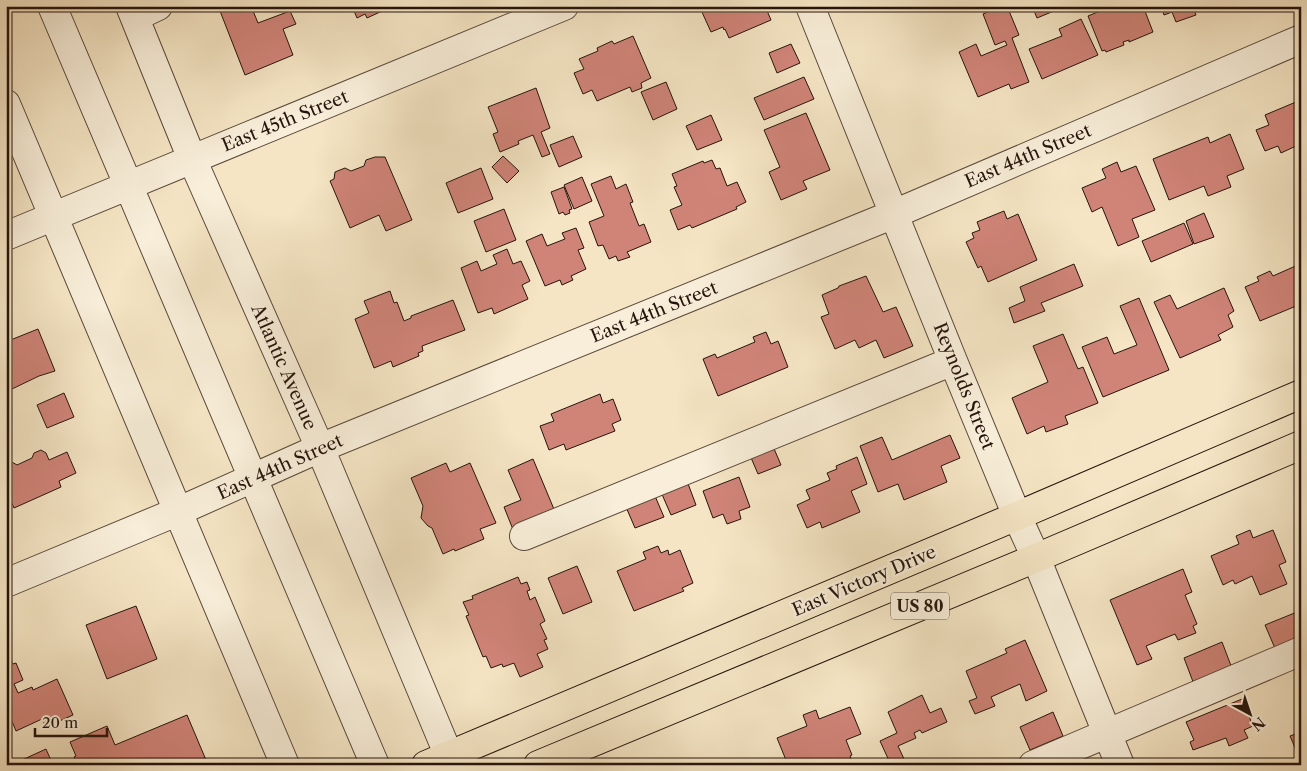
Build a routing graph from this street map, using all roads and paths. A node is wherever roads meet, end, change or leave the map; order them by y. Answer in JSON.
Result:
{"nodes":[{"id":1,"x":52,"y":6,"type":"edge"},
{"id":2,"x":564,"y":6,"type":"edge"},
{"id":3,"x":810,"y":6,"type":"edge"},
{"id":4,"x":141,"y":10,"type":"edge"},
{"id":5,"x":1301,"y":39,"type":"edge"},
{"id":6,"x":6,"y":104,"type":"edge"},
{"id":7,"x":192,"y":159,"type":"junction"},
{"id":8,"x":129,"y":185,"type":"junction"},
{"id":9,"x":894,"y":214,"type":"junction"},
{"id":10,"x":54,"y":216,"type":"junction"},
{"id":11,"x":6,"y":236,"type":"edge"},
{"id":12,"x":953,"y":360,"type":"junction"},
{"id":13,"x":1301,"y":394,"type":"edge"},
{"id":14,"x":1301,"y":445,"type":"edge"},
{"id":15,"x":320,"y":448,"type":"junction"},
{"id":16,"x":253,"y":478,"type":"junction"},
{"id":17,"x":179,"y":511,"type":"junction"},
{"id":18,"x":1017,"y":516,"type":"junction"},
{"id":19,"x":524,"y":536,"type":"dead end"},
{"id":20,"x":1036,"y":558,"type":"junction"},
{"id":21,"x":6,"y":583,"type":"edge"},
{"id":22,"x":1301,"y":651,"type":"edge"},
{"id":23,"x":1107,"y":732,"type":"junction"},
{"id":24,"x":438,"y":760,"type":"edge"},
{"id":25,"x":285,"y":765,"type":"edge"},
{"id":26,"x":375,"y":765,"type":"edge"},
{"id":27,"x":538,"y":765,"type":"edge"},
{"id":28,"x":1033,"y":765,"type":"edge"},
{"id":29,"x":1120,"y":765,"type":"edge"}],
"edges":[{"from":1,"to":8,"type":"street"},
{"from":2,"to":7,"type":"street","name":"East 45th Street"},
{"from":3,"to":9,"type":"street","name":"Reynolds Street"},
{"from":4,"to":7,"type":"street","name":"Atlantic Avenue"},
{"from":5,"to":9,"type":"street","name":"East 44th Street"},
{"from":6,"to":10,"type":"street"},
{"from":7,"to":8,"type":"street","name":"East 45th Street"},
{"from":7,"to":15,"type":"street","name":"Atlantic Avenue"},
{"from":8,"to":10,"type":"street","name":"East 45th Street"},
{"from":8,"to":16,"type":"street"},
{"from":9,"to":12,"type":"street","name":"Reynolds Street"},
{"from":9,"to":15,"type":"street","name":"East 44th Street"},
{"from":10,"to":11,"type":"street","name":"East 45th Street"},
{"from":10,"to":17,"type":"street"},
{"from":12,"to":18,"type":"street","name":"Reynolds Street"},
{"from":12,"to":19,"type":"street"},
{"from":13,"to":18,"type":"main road","name":"East Victory Drive","number":"US 80"},
{"from":14,"to":20,"type":"main road","number":"US 80"},
{"from":15,"to":16,"type":"street","name":"East 44th Street"},
{"from":15,"to":24,"type":"street","name":"Atlantic Avenue"},
{"from":16,"to":17,"type":"street","name":"East 44th Street"},
{"from":16,"to":26,"type":"street"},
{"from":17,"to":21,"type":"street","name":"East 44th Street"},
{"from":17,"to":25,"type":"street"},
{"from":18,"to":20,"type":"street","name":"Reynolds Street"},
{"from":18,"to":24,"type":"main road","name":"East Victory Drive","number":"US 80"},
{"from":20,"to":23,"type":"street","name":"Reynolds Street"},
{"from":20,"to":27,"type":"main road","number":"US 80"},
{"from":22,"to":23,"type":"street"},
{"from":23,"to":28,"type":"street"},
{"from":23,"to":29,"type":"street","name":"Reynolds Street"}]}
